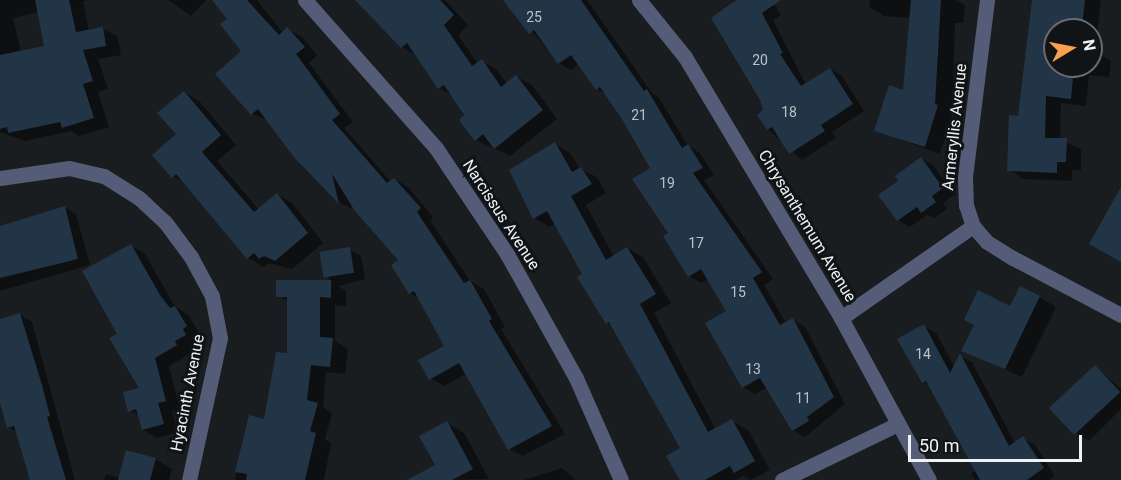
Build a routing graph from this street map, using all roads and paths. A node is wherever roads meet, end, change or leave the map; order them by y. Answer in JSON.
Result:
{"nodes":[{"id":1,"x":305,"y":0,"type":"edge"},
{"id":2,"x":639,"y":0,"type":"edge"},
{"id":3,"x":987,"y":0,"type":"edge"},
{"id":4,"x":0,"y":178,"type":"edge"},
{"id":5,"x":973,"y":226,"type":"junction"},
{"id":6,"x":1121,"y":315,"type":"edge"},
{"id":7,"x":841,"y":318,"type":"junction"},
{"id":8,"x":898,"y":424,"type":"junction"},
{"id":9,"x":189,"y":480,"type":"edge"},
{"id":10,"x":621,"y":480,"type":"edge"},
{"id":11,"x":782,"y":480,"type":"edge"},
{"id":12,"x":929,"y":480,"type":"edge"}],
"edges":[{"from":1,"to":10,"type":"street","name":"Narcissus Avenue"},
{"from":2,"to":7,"type":"street","name":"Chrysanthemum Avenue"},
{"from":3,"to":5,"type":"street","name":"Armeryllis Avenue"},
{"from":4,"to":9,"type":"street","name":"Hyacinth Avenue"},
{"from":5,"to":6,"type":"street"},
{"from":5,"to":7,"type":"street"},
{"from":7,"to":8,"type":"street","name":"Chrysanthemum Avenue"},
{"from":8,"to":11,"type":"street"},
{"from":8,"to":12,"type":"street","name":"Chrysanthemum Avenue"}]}
